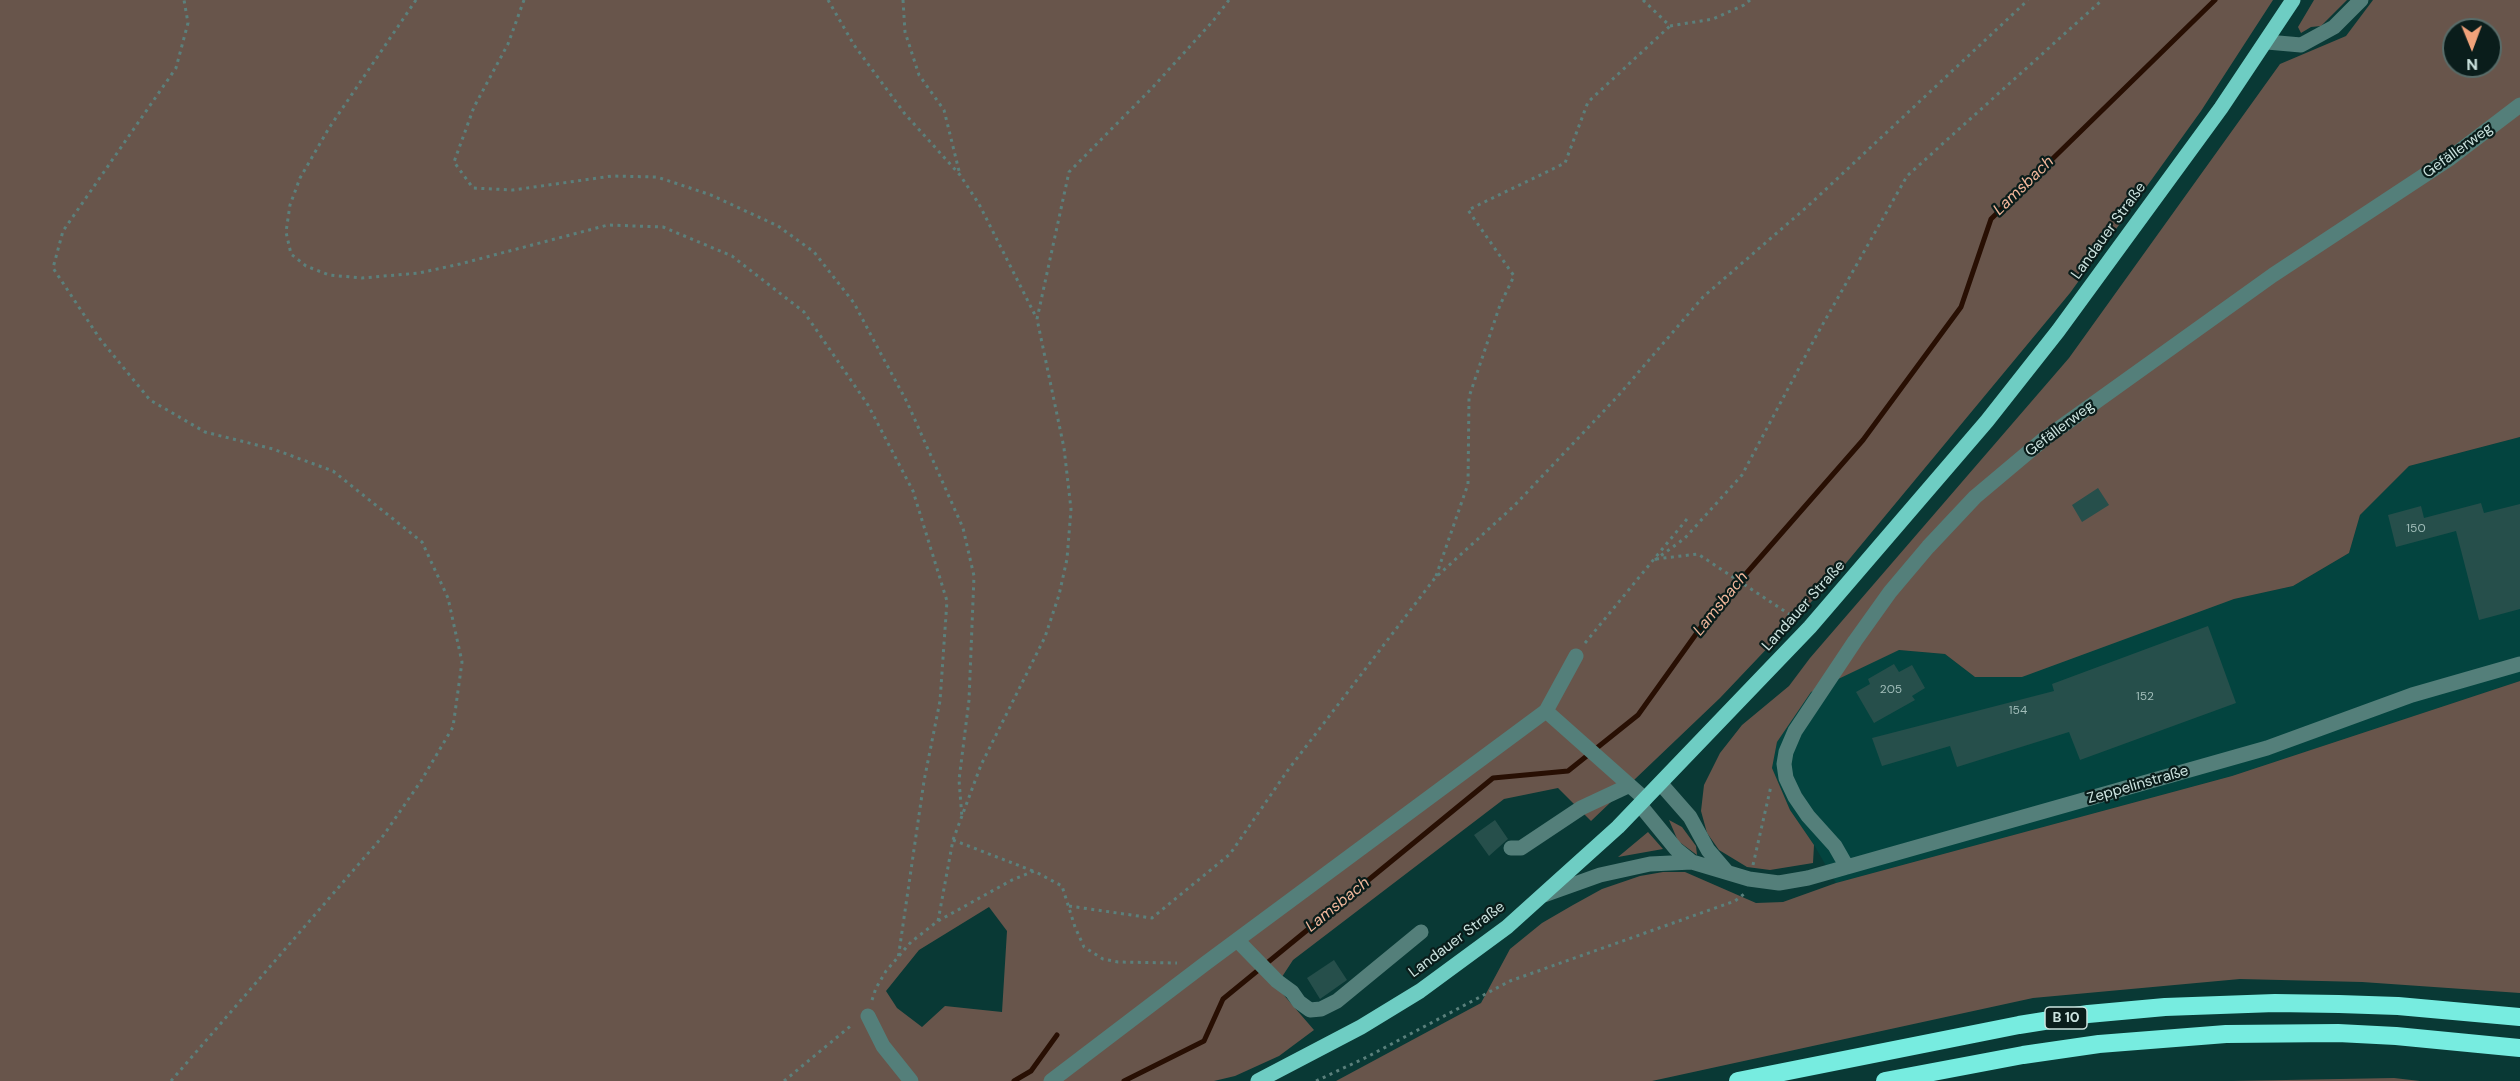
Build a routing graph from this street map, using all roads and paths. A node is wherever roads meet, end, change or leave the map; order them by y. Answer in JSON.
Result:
{"nodes":[{"id":1,"x":184,"y":0,"type":"edge"},
{"id":2,"x":416,"y":0,"type":"edge"},
{"id":3,"x":524,"y":0,"type":"edge"},
{"id":4,"x":828,"y":0,"type":"edge"},
{"id":5,"x":903,"y":0,"type":"edge"},
{"id":6,"x":1229,"y":0,"type":"edge"},
{"id":7,"x":1643,"y":0,"type":"edge"},
{"id":8,"x":1750,"y":0,"type":"edge"},
{"id":9,"x":2028,"y":0,"type":"edge"},
{"id":10,"x":2102,"y":0,"type":"edge"},
{"id":11,"x":2293,"y":0,"type":"edge"},
{"id":12,"x":2361,"y":0,"type":"edge"},
{"id":13,"x":1670,"y":26,"type":"junction"},
{"id":14,"x":2267,"y":42,"type":"junction"},
{"id":15,"x":2520,"y":105,"type":"edge"},
{"id":16,"x":960,"y":176,"type":"junction"},
{"id":17,"x":1036,"y":319,"type":"junction"},
{"id":18,"x":1686,"y":519,"type":"dead end"},
{"id":19,"x":1655,"y":560,"type":"junction"},
{"id":20,"x":1435,"y":578,"type":"junction"},
{"id":21,"x":1778,"y":608,"type":"dead end"},
{"id":22,"x":1575,"y":656,"type":"joint"},
{"id":23,"x":2520,"y":664,"type":"edge"},
{"id":24,"x":1546,"y":711,"type":"junction"},
{"id":25,"x":1784,"y":764,"type":"junction"},
{"id":26,"x":1660,"y":784,"type":"junction"},
{"id":27,"x":1628,"y":786,"type":"junction"},
{"id":28,"x":1642,"y":802,"type":"junction"},
{"id":29,"x":962,"y":818,"type":"junction"},
{"id":30,"x":953,"y":840,"type":"junction"},
{"id":31,"x":1510,"y":848,"type":"dead end"},
{"id":32,"x":1692,"y":862,"type":"junction"},
{"id":33,"x":1847,"y":867,"type":"junction"},
{"id":34,"x":1034,"y":871,"type":"junction"},
{"id":35,"x":1726,"y":871,"type":"junction"},
{"id":36,"x":1749,"y":879,"type":"junction"},
{"id":37,"x":1544,"y":894,"type":"junction"},
{"id":38,"x":1069,"y":906,"type":"junction"},
{"id":39,"x":938,"y":921,"type":"junction"},
{"id":40,"x":1421,"y":932,"type":"dead end"},
{"id":41,"x":1238,"y":940,"type":"junction"},
{"id":42,"x":1206,"y":963,"type":"junction"},
{"id":43,"x":868,"y":1016,"type":"dead end"},
{"id":44,"x":2520,"y":1017,"type":"edge"},
{"id":45,"x":831,"y":1040,"type":"dead end"},
{"id":46,"x":2520,"y":1048,"type":"edge"},
{"id":47,"x":171,"y":1081,"type":"edge"},
{"id":48,"x":784,"y":1081,"type":"edge"},
{"id":49,"x":910,"y":1081,"type":"edge"},
{"id":50,"x":1051,"y":1081,"type":"edge"},
{"id":51,"x":1258,"y":1081,"type":"edge"},
{"id":52,"x":1316,"y":1081,"type":"edge"},
{"id":53,"x":1738,"y":1081,"type":"edge"},
{"id":54,"x":1885,"y":1081,"type":"edge"}],
"edges":[{"from":1,"to":47,"type":"path"},
{"from":2,"to":39,"type":"path"},
{"from":3,"to":29,"type":"path"},
{"from":4,"to":16,"type":"path"},
{"from":5,"to":16,"type":"path"},
{"from":6,"to":17,"type":"path"},
{"from":7,"to":13,"type":"path"},
{"from":8,"to":13,"type":"path"},
{"from":9,"to":20,"type":"path"},
{"from":10,"to":19,"type":"path"},
{"from":11,"to":14,"type":"main road","name":"Landauer Straße"},
{"from":12,"to":14,"type":"street"},
{"from":13,"to":20,"type":"path"},
{"from":14,"to":26,"type":"main road","name":"Landauer Straße"},
{"from":15,"to":25,"type":"street","name":"Gefällerweg"},
{"from":16,"to":17,"type":"path"},
{"from":17,"to":29,"type":"path"},
{"from":18,"to":19,"type":"path"},
{"from":19,"to":21,"type":"path"},
{"from":19,"to":22,"type":"path"},
{"from":20,"to":38,"type":"path"},
{"from":22,"to":24,"type":"street"},
{"from":23,"to":33,"type":"street","name":"Zeppelinstraße"},
{"from":24,"to":27,"type":"street"},
{"from":24,"to":41,"type":"street"},
{"from":25,"to":33,"type":"street"},
{"from":25,"to":36,"type":"path"},
{"from":26,"to":28,"type":"main road","name":"Landauer Straße"},
{"from":26,"to":35,"type":"street"},
{"from":27,"to":28,"type":"street"},
{"from":27,"to":31,"type":"street"},
{"from":28,"to":32,"type":"street"},
{"from":28,"to":37,"type":"main road","name":"Landauer Straße"},
{"from":29,"to":30,"type":"path"},
{"from":30,"to":34,"type":"path"},
{"from":30,"to":39,"type":"path"},
{"from":32,"to":35,"type":"street","name":"Zeppelinstraße"},
{"from":32,"to":37,"type":"street"},
{"from":33,"to":36,"type":"street","name":"Zeppelinstraße"},
{"from":34,"to":38,"type":"path"},
{"from":34,"to":39,"type":"path"},
{"from":35,"to":36,"type":"street","name":"Zeppelinstraße"},
{"from":36,"to":52,"type":"path"},
{"from":37,"to":51,"type":"main road","name":"Landauer Straße"},
{"from":38,"to":42,"type":"path"},
{"from":40,"to":41,"type":"street"},
{"from":41,"to":42,"type":"street"},
{"from":42,"to":50,"type":"street"},
{"from":43,"to":49,"type":"street"},
{"from":44,"to":53,"type":"highway","number":"B 10"},
{"from":45,"to":48,"type":"path"},
{"from":46,"to":54,"type":"highway","number":"B 10"}]}
